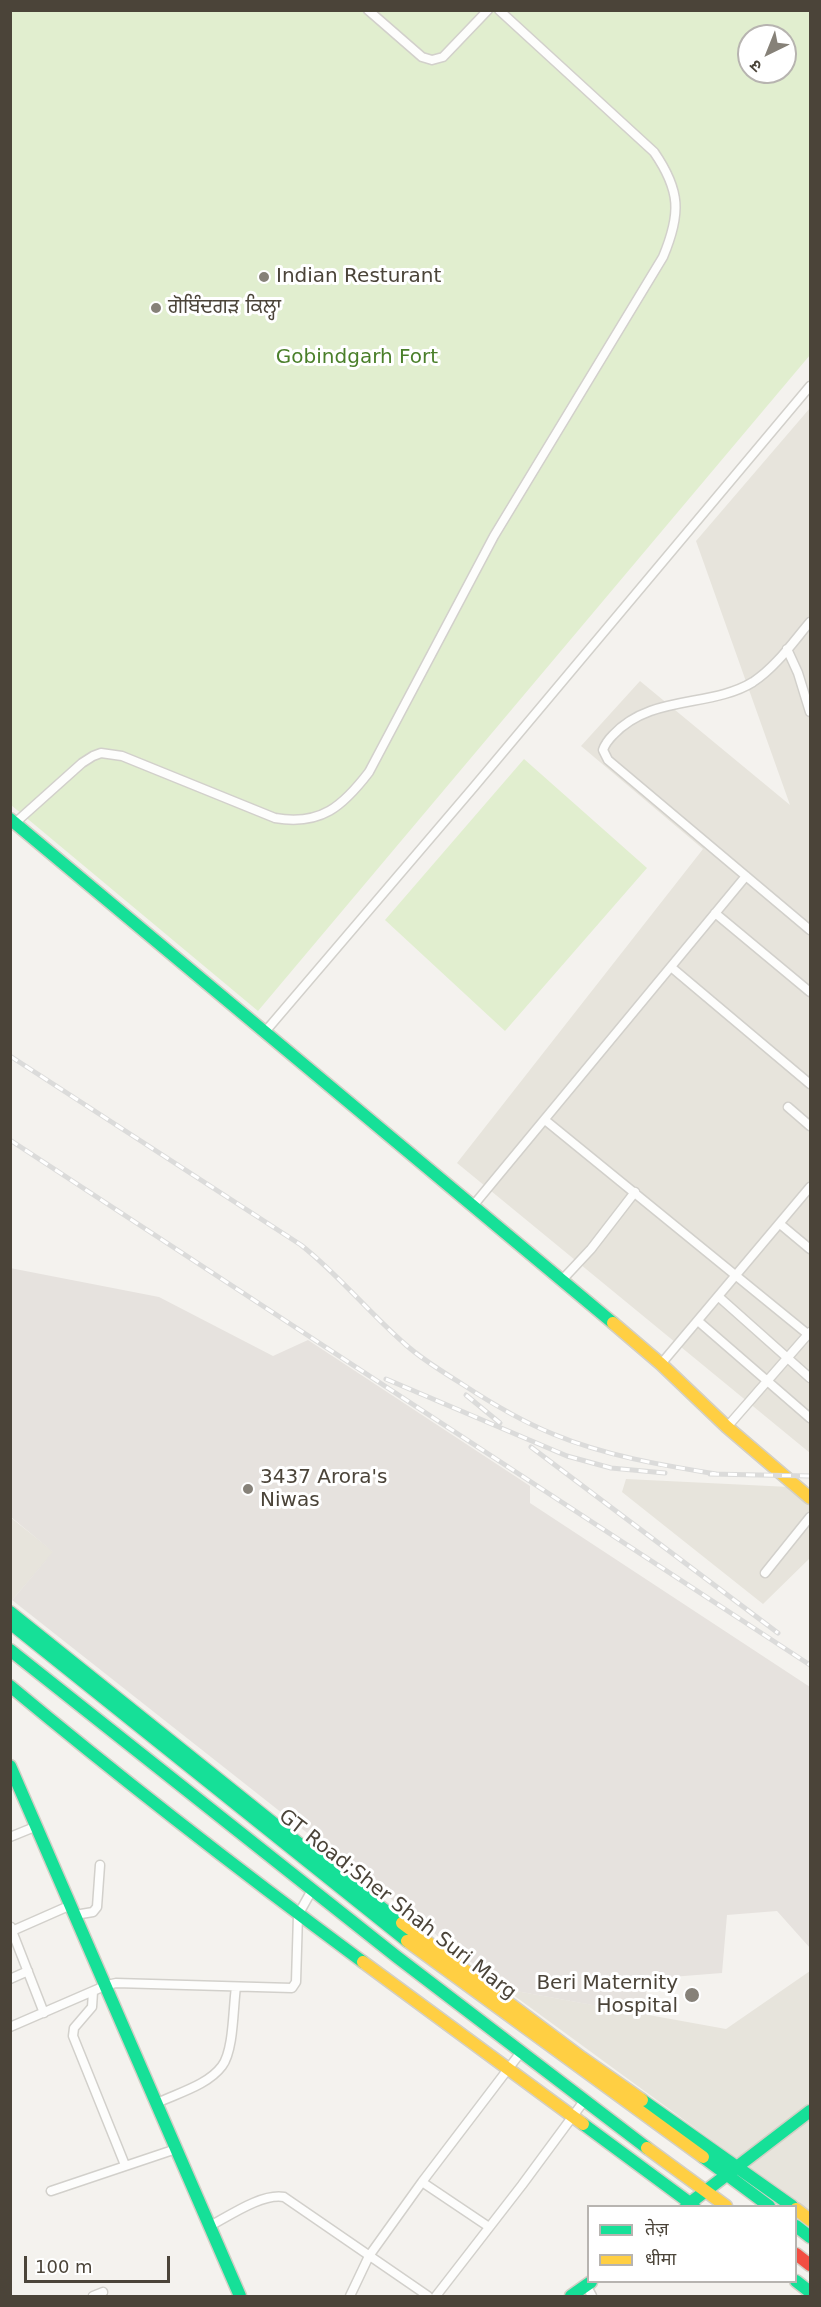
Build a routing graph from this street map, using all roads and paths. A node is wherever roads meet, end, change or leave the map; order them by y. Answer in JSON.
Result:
{"nodes":[{"id":1,"x":368,"y":10,"type":"edge"},
{"id":2,"x":488,"y":10,"type":"edge"},
{"id":3,"x":500,"y":10,"type":"edge"},
{"id":4,"x":810,"y":386,"type":"edge"},
{"id":5,"x":810,"y":622,"type":"edge"},
{"id":6,"x":787,"y":649,"type":"junction"},
{"id":7,"x":810,"y":712,"type":"edge"},
{"id":8,"x":13,"y":821,"type":"edge"},
{"id":9,"x":746,"y":876,"type":"junction"},
{"id":10,"x":715,"y":913,"type":"junction"},
{"id":11,"x":810,"y":930,"type":"edge"},
{"id":12,"x":671,"y":967,"type":"junction"},
{"id":13,"x":810,"y":992,"type":"edge"},
{"id":14,"x":264,"y":1033,"type":"junction"},
{"id":15,"x":810,"y":1084,"type":"edge"},
{"id":16,"x":788,"y":1107,"type":"dead end"},
{"id":17,"x":545,"y":1120,"type":"junction"},
{"id":18,"x":810,"y":1126,"type":"edge"},
{"id":19,"x":810,"y":1187,"type":"edge"},
{"id":20,"x":635,"y":1192,"type":"junction"},
{"id":21,"x":472,"y":1207,"type":"junction"},
{"id":22,"x":780,"y":1224,"type":"junction"},
{"id":23,"x":810,"y":1249,"type":"edge"},
{"id":24,"x":737,"y":1276,"type":"junction"},
{"id":25,"x":562,"y":1280,"type":"junction"},
{"id":26,"x":719,"y":1297,"type":"junction"},
{"id":27,"x":698,"y":1321,"type":"junction"},
{"id":28,"x":810,"y":1334,"type":"edge"},
{"id":29,"x":788,"y":1358,"type":"junction"},
{"id":30,"x":661,"y":1365,"type":"junction"},
{"id":31,"x":810,"y":1378,"type":"edge"},
{"id":32,"x":768,"y":1382,"type":"junction"},
{"id":33,"x":810,"y":1418,"type":"edge"},
{"id":34,"x":727,"y":1427,"type":"junction"},
{"id":35,"x":810,"y":1498,"type":"edge"},
{"id":36,"x":810,"y":1517,"type":"edge"},
{"id":37,"x":765,"y":1573,"type":"dead end"},
{"id":38,"x":10,"y":1611,"type":"edge"},
{"id":39,"x":10,"y":1623,"type":"edge"},
{"id":40,"x":10,"y":1650,"type":"edge"},
{"id":41,"x":10,"y":1686,"type":"edge"},
{"id":42,"x":10,"y":1766,"type":"edge"},
{"id":43,"x":36,"y":1826,"type":"junction"},
{"id":44,"x":10,"y":1837,"type":"edge"},
{"id":45,"x":100,"y":1865,"type":"dead end"},
{"id":46,"x":312,"y":1890,"type":"junction"},
{"id":47,"x":73,"y":1910,"type":"junction"},
{"id":48,"x":298,"y":1915,"type":"junction"},
{"id":49,"x":11,"y":1929,"type":"edge"},
{"id":50,"x":28,"y":1971,"type":"junction"},
{"id":51,"x":10,"y":1979,"type":"edge"},
{"id":52,"x":107,"y":1985,"type":"junction"},
{"id":53,"x":236,"y":1987,"type":"junction"},
{"id":54,"x":93,"y":1992,"type":"junction"},
{"id":55,"x":45,"y":2013,"type":"junction"},
{"id":56,"x":10,"y":2027,"type":"edge"},
{"id":57,"x":521,"y":2052,"type":"junction"},
{"id":58,"x":508,"y":2068,"type":"junction"},
{"id":59,"x":584,"y":2101,"type":"junction"},
{"id":60,"x":157,"y":2103,"type":"junction"},
{"id":61,"x":810,"y":2111,"type":"edge"},
{"id":62,"x":571,"y":2118,"type":"junction"},
{"id":63,"x":176,"y":2149,"type":"junction"},
{"id":64,"x":125,"y":2165,"type":"junction"},
{"id":65,"x":737,"y":2167,"type":"junction"},
{"id":66,"x":726,"y":2175,"type":"junction"},
{"id":67,"x":422,"y":2182,"type":"junction"},
{"id":68,"x":51,"y":2191,"type":"dead end"},
{"id":69,"x":704,"y":2191,"type":"junction"},
{"id":70,"x":689,"y":2205,"type":"edge"},
{"id":71,"x":691,"y":2205,"type":"edge"},
{"id":72,"x":725,"y":2205,"type":"edge"},
{"id":73,"x":768,"y":2205,"type":"edge"},
{"id":74,"x":791,"y":2205,"type":"edge"},
{"id":75,"x":797,"y":2210,"type":"edge"},
{"id":76,"x":810,"y":2220,"type":"edge"},
{"id":77,"x":210,"y":2226,"type":"junction"},
{"id":78,"x":489,"y":2227,"type":"junction"},
{"id":79,"x":797,"y":2227,"type":"edge"},
{"id":80,"x":810,"y":2237,"type":"edge"},
{"id":81,"x":797,"y":2255,"type":"edge"},
{"id":82,"x":369,"y":2256,"type":"junction"},
{"id":83,"x":810,"y":2265,"type":"edge"},
{"id":84,"x":797,"y":2282,"type":"edge"},
{"id":85,"x":589,"y":2288,"type":"edge"},
{"id":86,"x":103,"y":2292,"type":"dead end"},
{"id":87,"x":810,"y":2292,"type":"edge"},
{"id":88,"x":93,"y":2296,"type":"edge"},
{"id":89,"x":240,"y":2296,"type":"edge"},
{"id":90,"x":350,"y":2296,"type":"edge"},
{"id":91,"x":428,"y":2296,"type":"edge"},
{"id":92,"x":436,"y":2296,"type":"edge"},
{"id":93,"x":571,"y":2296,"type":"edge"}],
"edges":[{"from":1,"to":2,"type":"street"},
{"from":3,"to":8,"type":"street"},
{"from":4,"to":14,"type":"street"},
{"from":5,"to":6,"type":"street"},
{"from":6,"to":7,"type":"street"},
{"from":6,"to":9,"type":"street"},
{"from":8,"to":14,"type":"main road"},
{"from":9,"to":10,"type":"street"},
{"from":9,"to":11,"type":"street"},
{"from":10,"to":12,"type":"street"},
{"from":10,"to":13,"type":"street"},
{"from":12,"to":15,"type":"street"},
{"from":12,"to":17,"type":"street"},
{"from":14,"to":21,"type":"main road"},
{"from":16,"to":18,"type":"street"},
{"from":17,"to":20,"type":"street"},
{"from":17,"to":21,"type":"street"},
{"from":19,"to":22,"type":"street"},
{"from":20,"to":24,"type":"street"},
{"from":20,"to":25,"type":"street"},
{"from":21,"to":25,"type":"main road"},
{"from":22,"to":23,"type":"street"},
{"from":22,"to":24,"type":"street"},
{"from":24,"to":26,"type":"street"},
{"from":24,"to":28,"type":"street"},
{"from":25,"to":30,"type":"main road"},
{"from":26,"to":27,"type":"street"},
{"from":26,"to":29,"type":"street"},
{"from":27,"to":30,"type":"street"},
{"from":27,"to":32,"type":"street"},
{"from":28,"to":29,"type":"street"},
{"from":29,"to":31,"type":"street"},
{"from":29,"to":32,"type":"street"},
{"from":30,"to":34,"type":"main road"},
{"from":32,"to":33,"type":"street"},
{"from":32,"to":34,"type":"street"},
{"from":34,"to":35,"type":"main road"},
{"from":36,"to":37,"type":"street"},
{"from":38,"to":65,"type":"main road"},
{"from":39,"to":66,"type":"main road","name":"GT Road;Sher Shah Suri Marg"},
{"from":40,"to":46,"type":"main road","name":"GT Road;Sher Shah Suri Marg"},
{"from":41,"to":48,"type":"main road"},
{"from":42,"to":43,"type":"main road"},
{"from":43,"to":44,"type":"street"},
{"from":43,"to":47,"type":"main road"},
{"from":45,"to":47,"type":"street"},
{"from":46,"to":48,"type":"street"},
{"from":46,"to":57,"type":"main road","name":"GT Road;Sher Shah Suri Marg"},
{"from":47,"to":49,"type":"street"},
{"from":47,"to":52,"type":"main road"},
{"from":48,"to":53,"type":"street"},
{"from":48,"to":58,"type":"main road"},
{"from":49,"to":50,"type":"street"},
{"from":50,"to":51,"type":"street"},
{"from":50,"to":55,"type":"street"},
{"from":52,"to":53,"type":"street"},
{"from":52,"to":54,"type":"street"},
{"from":52,"to":60,"type":"main road"},
{"from":53,"to":60,"type":"street"},
{"from":54,"to":55,"type":"street"},
{"from":54,"to":64,"type":"street"},
{"from":55,"to":56,"type":"street"},
{"from":57,"to":58,"type":"street"},
{"from":57,"to":59,"type":"main road","name":"GT Road;Sher Shah Suri Marg"},
{"from":58,"to":62,"type":"main road"},
{"from":58,"to":67,"type":"street"},
{"from":59,"to":62,"type":"street"},
{"from":59,"to":69,"type":"main road","name":"GT Road;Sher Shah Suri Marg"},
{"from":60,"to":63,"type":"main road"},
{"from":61,"to":65,"type":"main road"},
{"from":62,"to":70,"type":"main road"},
{"from":62,"to":78,"type":"street"},
{"from":63,"to":64,"type":"street"},
{"from":63,"to":77,"type":"main road"},
{"from":64,"to":68,"type":"street"},
{"from":65,"to":66,"type":"main road"},
{"from":65,"to":74,"type":"main road"},
{"from":66,"to":69,"type":"main road"},
{"from":66,"to":73,"type":"main road","name":"GT Road;Sher Shah Suri Marg"},
{"from":67,"to":78,"type":"street"},
{"from":67,"to":82,"type":"street"},
{"from":69,"to":71,"type":"main road"},
{"from":69,"to":72,"type":"main road","name":"GT Road;Sher Shah Suri Marg"},
{"from":75,"to":76,"type":"main road"},
{"from":77,"to":82,"type":"street"},
{"from":77,"to":89,"type":"main road"},
{"from":78,"to":92,"type":"street"},
{"from":79,"to":80,"type":"main road"},
{"from":81,"to":83,"type":"main road"},
{"from":82,"to":90,"type":"street"},
{"from":82,"to":91,"type":"street"},
{"from":84,"to":87,"type":"main road"},
{"from":85,"to":93,"type":"main road"},
{"from":86,"to":88,"type":"street"}]}
